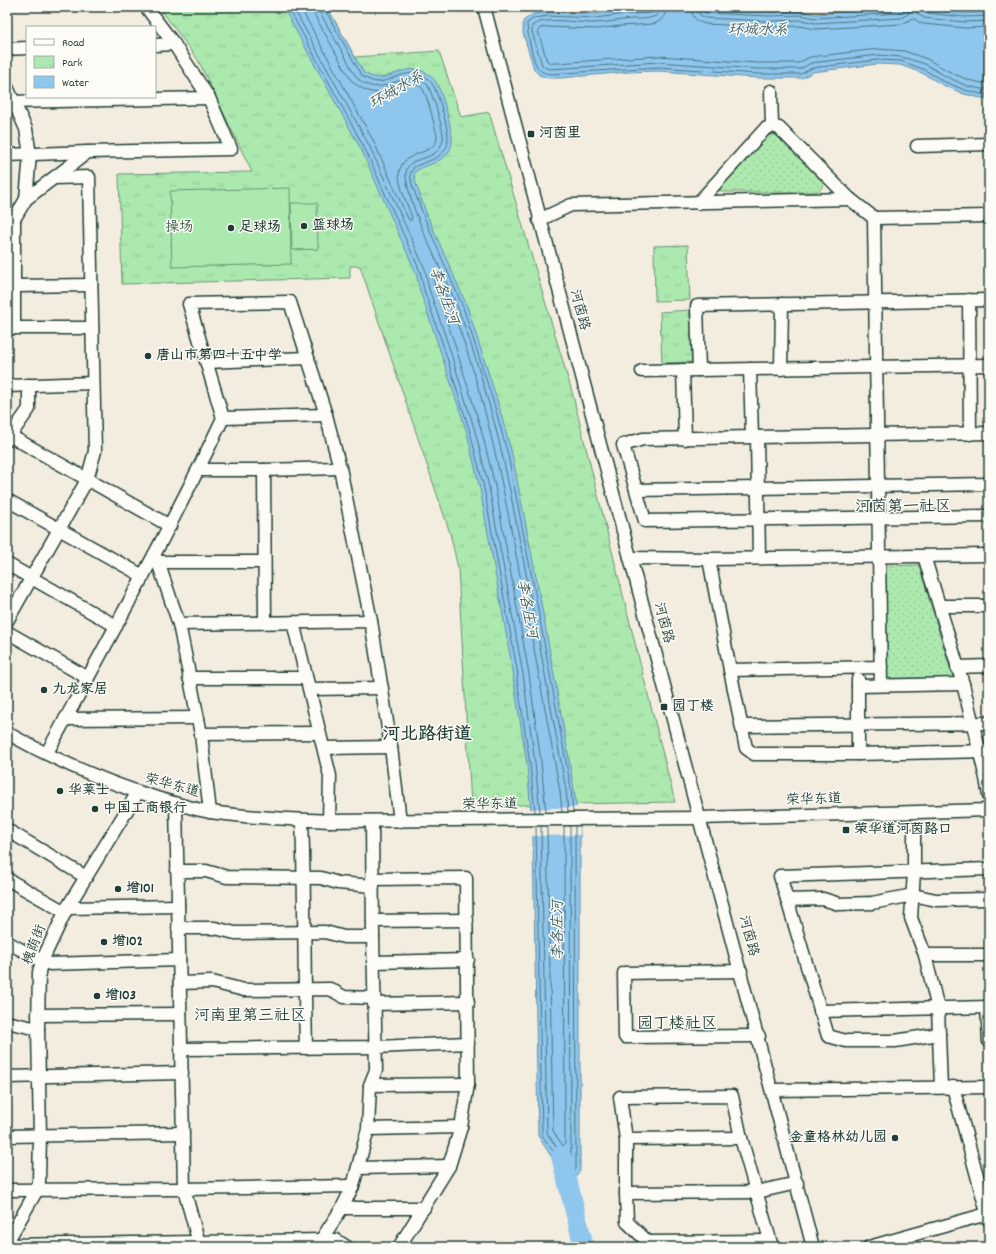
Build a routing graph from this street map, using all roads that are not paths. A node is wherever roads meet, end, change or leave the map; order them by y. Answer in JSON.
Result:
{"nodes":[{"id":1,"x":146,"y":7,"type":"edge"},
{"id":2,"x":484,"y":7,"type":"edge"},
{"id":3,"x":174,"y":44,"type":"junction"},
{"id":4,"x":156,"y":45,"type":"edge"},
{"id":5,"x":26,"y":48,"type":"edge"},
{"id":6,"x":7,"y":49,"type":"edge"},
{"id":7,"x":7,"y":88,"type":"edge"},
{"id":8,"x":771,"y":91,"type":"dead end"},
{"id":9,"x":209,"y":98,"type":"junction"},
{"id":10,"x":10,"y":101,"type":"edge"},
{"id":11,"x":772,"y":126,"type":"junction"},
{"id":12,"x":989,"y":144,"type":"edge"},
{"id":13,"x":917,"y":146,"type":"dead end"},
{"id":14,"x":88,"y":152,"type":"junction"},
{"id":15,"x":7,"y":155,"type":"edge"},
{"id":16,"x":30,"y":155,"type":"junction"},
{"id":17,"x":54,"y":178,"type":"junction"},
{"id":18,"x":26,"y":199,"type":"junction"},
{"id":19,"x":850,"y":199,"type":"junction"},
{"id":20,"x":698,"y":202,"type":"junction"},
{"id":21,"x":989,"y":216,"type":"edge"},
{"id":22,"x":14,"y":218,"type":"junction"},
{"id":23,"x":874,"y":218,"type":"junction"},
{"id":24,"x":539,"y":220,"type":"junction"},
{"id":25,"x":7,"y":231,"type":"edge"},
{"id":26,"x":91,"y":285,"type":"junction"},
{"id":27,"x":14,"y":286,"type":"junction"},
{"id":28,"x":969,"y":300,"type":"junction"},
{"id":29,"x":989,"y":300,"type":"edge"},
{"id":30,"x":876,"y":302,"type":"junction"},
{"id":31,"x":782,"y":304,"type":"junction"},
{"id":32,"x":10,"y":328,"type":"edge"},
{"id":33,"x":92,"y":328,"type":"junction"},
{"id":34,"x":308,"y":358,"type":"junction"},
{"id":35,"x":206,"y":362,"type":"junction"},
{"id":36,"x":989,"y":365,"type":"edge"},
{"id":37,"x":969,"y":366,"type":"junction"},
{"id":38,"x":876,"y":367,"type":"junction"},
{"id":39,"x":750,"y":369,"type":"junction"},
{"id":40,"x":781,"y":369,"type":"junction"},
{"id":41,"x":682,"y":370,"type":"junction"},
{"id":42,"x":699,"y":370,"type":"junction"},
{"id":43,"x":642,"y":371,"type":"dead end"},
{"id":44,"x":93,"y":383,"type":"junction"},
{"id":45,"x":29,"y":385,"type":"junction"},
{"id":46,"x":7,"y":386,"type":"edge"},
{"id":47,"x":326,"y":415,"type":"junction"},
{"id":48,"x":222,"y":418,"type":"junction"},
{"id":49,"x":989,"y":433,"type":"edge"},
{"id":50,"x":970,"y":434,"type":"junction"},
{"id":51,"x":878,"y":435,"type":"junction"},
{"id":52,"x":8,"y":437,"type":"edge"},
{"id":53,"x":754,"y":437,"type":"junction"},
{"id":54,"x":685,"y":438,"type":"junction"},
{"id":55,"x":340,"y":468,"type":"junction"},
{"id":56,"x":198,"y":470,"type":"junction"},
{"id":57,"x":264,"y":470,"type":"junction"},
{"id":58,"x":88,"y":480,"type":"junction"},
{"id":59,"x":989,"y":484,"type":"edge"},
{"id":60,"x":878,"y":486,"type":"junction"},
{"id":61,"x":758,"y":488,"type":"junction"},
{"id":62,"x":636,"y":490,"type":"junction"},
{"id":63,"x":7,"y":500,"type":"edge"},
{"id":64,"x":989,"y":516,"type":"edge"},
{"id":65,"x":879,"y":518,"type":"junction"},
{"id":66,"x":758,"y":520,"type":"junction"},
{"id":67,"x":170,"y":526,"type":"junction"},
{"id":68,"x":59,"y":529,"type":"junction"},
{"id":69,"x":989,"y":555,"type":"edge"},
{"id":70,"x":879,"y":556,"type":"junction"},
{"id":71,"x":924,"y":556,"type":"junction"},
{"id":72,"x":759,"y":557,"type":"junction"},
{"id":73,"x":156,"y":558,"type":"junction"},
{"id":74,"x":630,"y":558,"type":"junction"},
{"id":75,"x":709,"y":559,"type":"junction"},
{"id":76,"x":264,"y":562,"type":"junction"},
{"id":77,"x":7,"y":564,"type":"edge"},
{"id":78,"x":143,"y":576,"type":"junction"},
{"id":79,"x":32,"y":578,"type":"junction"},
{"id":80,"x":940,"y":606,"type":"junction"},
{"id":81,"x":989,"y":606,"type":"edge"},
{"id":82,"x":7,"y":621,"type":"edge"},
{"id":83,"x":371,"y":621,"type":"junction"},
{"id":84,"x":265,"y":622,"type":"junction"},
{"id":85,"x":293,"y":622,"type":"junction"},
{"id":86,"x":179,"y":624,"type":"junction"},
{"id":87,"x":116,"y":626,"type":"junction"},
{"id":88,"x":7,"y":632,"type":"edge"},
{"id":89,"x":989,"y":666,"type":"edge"},
{"id":90,"x":881,"y":667,"type":"junction"},
{"id":91,"x":957,"y":667,"type":"junction"},
{"id":92,"x":858,"y":668,"type":"junction"},
{"id":93,"x":730,"y":670,"type":"junction"},
{"id":94,"x":88,"y":678,"type":"junction"},
{"id":95,"x":189,"y":678,"type":"junction"},
{"id":96,"x":308,"y":684,"type":"junction"},
{"id":97,"x":963,"y":684,"type":"junction"},
{"id":98,"x":881,"y":685,"type":"junction"},
{"id":99,"x":858,"y":686,"type":"junction"},
{"id":100,"x":382,"y":688,"type":"junction"},
{"id":101,"x":198,"y":718,"type":"junction"},
{"id":102,"x":65,"y":719,"type":"junction"},
{"id":103,"x":973,"y":723,"type":"junction"},
{"id":104,"x":989,"y":723,"type":"edge"},
{"id":105,"x":858,"y":725,"type":"junction"},
{"id":106,"x":742,"y":726,"type":"junction"},
{"id":107,"x":7,"y":733,"type":"edge"},
{"id":108,"x":201,"y":734,"type":"junction"},
{"id":109,"x":319,"y":734,"type":"junction"},
{"id":110,"x":392,"y":747,"type":"junction"},
{"id":111,"x":324,"y":748,"type":"junction"},
{"id":112,"x":984,"y":751,"type":"edge"},
{"id":113,"x":47,"y":753,"type":"junction"},
{"id":114,"x":858,"y":754,"type":"junction"},
{"id":115,"x":138,"y":792,"type":"junction"},
{"id":116,"x":989,"y":796,"type":"edge"},
{"id":117,"x":176,"y":804,"type":"junction"},
{"id":118,"x":989,"y":810,"type":"edge"},
{"id":119,"x":210,"y":812,"type":"junction"},
{"id":120,"x":701,"y":818,"type":"junction"},
{"id":121,"x":302,"y":820,"type":"junction"},
{"id":122,"x":329,"y":821,"type":"junction"},
{"id":123,"x":372,"y":821,"type":"junction"},
{"id":124,"x":400,"y":821,"type":"junction"},
{"id":125,"x":7,"y":830,"type":"edge"},
{"id":126,"x":914,"y":835,"type":"dead end"},
{"id":127,"x":989,"y":869,"type":"edge"},
{"id":128,"x":177,"y":871,"type":"junction"},
{"id":129,"x":914,"y":872,"type":"junction"},
{"id":130,"x":86,"y":877,"type":"junction"},
{"id":131,"x":304,"y":877,"type":"junction"},
{"id":132,"x":7,"y":879,"type":"edge"},
{"id":133,"x":372,"y":883,"type":"junction"},
{"id":134,"x":912,"y":895,"type":"junction"},
{"id":135,"x":989,"y":899,"type":"edge"},
{"id":136,"x":787,"y":900,"type":"junction"},
{"id":137,"x":178,"y":906,"type":"junction"},
{"id":138,"x":66,"y":910,"type":"junction"},
{"id":139,"x":467,"y":920,"type":"junction"},
{"id":140,"x":373,"y":921,"type":"junction"},
{"id":141,"x":178,"y":928,"type":"junction"},
{"id":142,"x":305,"y":932,"type":"junction"},
{"id":143,"x":373,"y":937,"type":"junction"},
{"id":144,"x":7,"y":942,"type":"edge"},
{"id":145,"x":989,"y":954,"type":"edge"},
{"id":146,"x":925,"y":955,"type":"junction"},
{"id":147,"x":179,"y":960,"type":"junction"},
{"id":148,"x":468,"y":960,"type":"junction"},
{"id":149,"x":42,"y":961,"type":"junction"},
{"id":150,"x":373,"y":962,"type":"junction"},
{"id":151,"x":741,"y":971,"type":"junction"},
{"id":152,"x":180,"y":983,"type":"junction"},
{"id":153,"x":305,"y":988,"type":"junction"},
{"id":154,"x":374,"y":1001,"type":"junction"},
{"id":155,"x":468,"y":1002,"type":"junction"},
{"id":156,"x":988,"y":1007,"type":"edge"},
{"id":157,"x":938,"y":1009,"type":"junction"},
{"id":158,"x":820,"y":1011,"type":"junction"},
{"id":159,"x":180,"y":1014,"type":"junction"},
{"id":160,"x":38,"y":1015,"type":"junction"},
{"id":161,"x":7,"y":1023,"type":"edge"},
{"id":162,"x":38,"y":1030,"type":"junction"},
{"id":163,"x":939,"y":1034,"type":"junction"},
{"id":164,"x":759,"y":1036,"type":"junction"},
{"id":165,"x":989,"y":1042,"type":"edge"},
{"id":166,"x":468,"y":1043,"type":"junction"},
{"id":167,"x":376,"y":1046,"type":"junction"},
{"id":168,"x":306,"y":1048,"type":"junction"},
{"id":169,"x":182,"y":1049,"type":"junction"},
{"id":170,"x":182,"y":1073,"type":"junction"},
{"id":171,"x":38,"y":1076,"type":"junction"},
{"id":172,"x":7,"y":1077,"type":"edge"},
{"id":173,"x":468,"y":1084,"type":"junction"},
{"id":174,"x":370,"y":1085,"type":"junction"},
{"id":175,"x":954,"y":1087,"type":"junction"},
{"id":176,"x":989,"y":1087,"type":"edge"},
{"id":177,"x":941,"y":1088,"type":"junction"},
{"id":178,"x":773,"y":1090,"type":"junction"},
{"id":179,"x":461,"y":1127,"type":"junction"},
{"id":180,"x":368,"y":1129,"type":"junction"},
{"id":181,"x":183,"y":1134,"type":"junction"},
{"id":182,"x":7,"y":1136,"type":"edge"},
{"id":183,"x":40,"y":1136,"type":"junction"},
{"id":184,"x":741,"y":1138,"type":"junction"},
{"id":185,"x":626,"y":1139,"type":"junction"},
{"id":186,"x":449,"y":1166,"type":"junction"},
{"id":187,"x":358,"y":1168,"type":"junction"},
{"id":188,"x":797,"y":1183,"type":"junction"},
{"id":189,"x":353,"y":1186,"type":"junction"},
{"id":190,"x":184,"y":1189,"type":"junction"},
{"id":191,"x":7,"y":1190,"type":"edge"},
{"id":192,"x":37,"y":1190,"type":"junction"},
{"id":193,"x":756,"y":1192,"type":"junction"},
{"id":194,"x":626,"y":1193,"type":"junction"},
{"id":195,"x":342,"y":1208,"type":"junction"},
{"id":196,"x":424,"y":1208,"type":"junction"},
{"id":197,"x":988,"y":1217,"type":"edge"},
{"id":198,"x":199,"y":1243,"type":"junction"},
{"id":199,"x":317,"y":1243,"type":"edge"},
{"id":200,"x":7,"y":1244,"type":"edge"},
{"id":201,"x":771,"y":1244,"type":"edge"},
{"id":202,"x":146,"y":1245,"type":"edge"},
{"id":203,"x":347,"y":1247,"type":"edge"},
{"id":204,"x":399,"y":1247,"type":"edge"},
{"id":205,"x":813,"y":1247,"type":"edge"},
{"id":206,"x":869,"y":1247,"type":"edge"}],
"edges":[{"from":1,"to":3,"type":"street"},
{"from":2,"to":24,"type":"street","name":"河茵路"},
{"from":3,"to":4,"type":"street"},
{"from":3,"to":9,"type":"street"},
{"from":5,"to":6,"type":"street"},
{"from":7,"to":10,"type":"street"},
{"from":8,"to":11,"type":"street"},
{"from":9,"to":10,"type":"street"},
{"from":9,"to":14,"type":"street"},
{"from":10,"to":16,"type":"street"},
{"from":11,"to":19,"type":"street"},
{"from":11,"to":20,"type":"street"},
{"from":12,"to":13,"type":"street"},
{"from":14,"to":16,"type":"street"},
{"from":14,"to":17,"type":"street"},
{"from":15,"to":16,"type":"street"},
{"from":16,"to":18,"type":"street"},
{"from":17,"to":18,"type":"street"},
{"from":17,"to":26,"type":"street"},
{"from":18,"to":22,"type":"street"},
{"from":19,"to":20,"type":"street"},
{"from":19,"to":23,"type":"street"},
{"from":20,"to":24,"type":"street"},
{"from":21,"to":23,"type":"street"},
{"from":22,"to":25,"type":"street"},
{"from":22,"to":27,"type":"street"},
{"from":23,"to":30,"type":"street"},
{"from":24,"to":74,"type":"street","name":"河茵路"},
{"from":26,"to":27,"type":"street"},
{"from":26,"to":33,"type":"street"},
{"from":27,"to":32,"type":"street"},
{"from":28,"to":29,"type":"street"},
{"from":28,"to":30,"type":"street"},
{"from":28,"to":37,"type":"street"},
{"from":30,"to":31,"type":"street"},
{"from":30,"to":38,"type":"street"},
{"from":31,"to":40,"type":"street"},
{"from":31,"to":42,"type":"street"},
{"from":32,"to":33,"type":"street"},
{"from":33,"to":44,"type":"street"},
{"from":34,"to":35,"type":"street"},
{"from":34,"to":35,"type":"street"},
{"from":34,"to":47,"type":"street"},
{"from":35,"to":48,"type":"street"},
{"from":36,"to":37,"type":"street"},
{"from":37,"to":38,"type":"street"},
{"from":37,"to":50,"type":"street"},
{"from":38,"to":40,"type":"street"},
{"from":38,"to":51,"type":"street"},
{"from":39,"to":40,"type":"street"},
{"from":39,"to":42,"type":"street"},
{"from":39,"to":53,"type":"street"},
{"from":41,"to":42,"type":"street"},
{"from":41,"to":43,"type":"street"},
{"from":41,"to":54,"type":"street"},
{"from":44,"to":45,"type":"street"},
{"from":44,"to":58,"type":"street"},
{"from":45,"to":46,"type":"street"},
{"from":45,"to":52,"type":"street"},
{"from":47,"to":48,"type":"street"},
{"from":47,"to":55,"type":"street"},
{"from":48,"to":56,"type":"street"},
{"from":49,"to":50,"type":"street"},
{"from":50,"to":51,"type":"street"},
{"from":51,"to":53,"type":"street"},
{"from":51,"to":60,"type":"street"},
{"from":52,"to":58,"type":"street"},
{"from":53,"to":54,"type":"street"},
{"from":53,"to":61,"type":"street"},
{"from":54,"to":62,"type":"street"},
{"from":55,"to":57,"type":"street"},
{"from":55,"to":83,"type":"street"},
{"from":56,"to":57,"type":"street"},
{"from":56,"to":67,"type":"street"},
{"from":57,"to":76,"type":"street"},
{"from":58,"to":67,"type":"street"},
{"from":58,"to":68,"type":"street"},
{"from":59,"to":60,"type":"street"},
{"from":60,"to":61,"type":"street"},
{"from":60,"to":65,"type":"street"},
{"from":61,"to":62,"type":"street"},
{"from":61,"to":66,"type":"street"},
{"from":62,"to":66,"type":"street"},
{"from":63,"to":68,"type":"street"},
{"from":64,"to":65,"type":"street"},
{"from":65,"to":66,"type":"street"},
{"from":65,"to":70,"type":"street"},
{"from":66,"to":72,"type":"street"},
{"from":67,"to":73,"type":"street"},
{"from":68,"to":78,"type":"street"},
{"from":68,"to":79,"type":"street"},
{"from":69,"to":71,"type":"street"},
{"from":70,"to":71,"type":"street"},
{"from":70,"to":72,"type":"street"},
{"from":70,"to":90,"type":"street"},
{"from":71,"to":80,"type":"street"},
{"from":72,"to":75,"type":"street"},
{"from":73,"to":76,"type":"street"},
{"from":73,"to":78,"type":"street"},
{"from":73,"to":86,"type":"street"},
{"from":74,"to":75,"type":"street"},
{"from":74,"to":120,"type":"street","name":"河茵路"},
{"from":75,"to":93,"type":"street"},
{"from":76,"to":84,"type":"street"},
{"from":77,"to":79,"type":"street"},
{"from":78,"to":87,"type":"street"},
{"from":79,"to":82,"type":"street"},
{"from":79,"to":87,"type":"street"},
{"from":80,"to":81,"type":"street"},
{"from":80,"to":91,"type":"street"},
{"from":83,"to":85,"type":"street"},
{"from":83,"to":100,"type":"street"},
{"from":84,"to":85,"type":"street"},
{"from":84,"to":86,"type":"street"},
{"from":85,"to":96,"type":"street"},
{"from":86,"to":95,"type":"street"},
{"from":87,"to":94,"type":"street"},
{"from":88,"to":94,"type":"street"},
{"from":89,"to":91,"type":"street"},
{"from":90,"to":92,"type":"street"},
{"from":90,"to":98,"type":"street"},
{"from":91,"to":97,"type":"street"},
{"from":92,"to":93,"type":"street"},
{"from":92,"to":99,"type":"street"},
{"from":93,"to":106,"type":"street"},
{"from":94,"to":102,"type":"street"},
{"from":95,"to":96,"type":"street"},
{"from":95,"to":101,"type":"street"},
{"from":96,"to":100,"type":"street"},
{"from":96,"to":109,"type":"street"},
{"from":97,"to":98,"type":"street"},
{"from":97,"to":103,"type":"street"},
{"from":98,"to":99,"type":"street"},
{"from":99,"to":105,"type":"street"},
{"from":100,"to":110,"type":"street"},
{"from":101,"to":102,"type":"street"},
{"from":101,"to":108,"type":"street"},
{"from":102,"to":113,"type":"street"},
{"from":103,"to":104,"type":"street"},
{"from":103,"to":105,"type":"street"},
{"from":103,"to":112,"type":"street"},
{"from":105,"to":106,"type":"street"},
{"from":105,"to":114,"type":"street"},
{"from":106,"to":114,"type":"street"},
{"from":107,"to":113,"type":"street","name":"荣华东道"},
{"from":108,"to":109,"type":"street"},
{"from":108,"to":119,"type":"street"},
{"from":109,"to":111,"type":"street"},
{"from":110,"to":111,"type":"street"},
{"from":110,"to":124,"type":"street"},
{"from":111,"to":122,"type":"street"},
{"from":112,"to":114,"type":"street"},
{"from":112,"to":116,"type":"street"},
{"from":113,"to":115,"type":"street","name":"荣华东道"},
{"from":115,"to":117,"type":"street","name":"荣华东道"},
{"from":115,"to":130,"type":"street","name":"槐荫街"},
{"from":117,"to":119,"type":"street","name":"荣华东道"},
{"from":117,"to":128,"type":"street"},
{"from":118,"to":120,"type":"street","name":"荣华东道"},
{"from":119,"to":121,"type":"street","name":"荣华东道"},
{"from":120,"to":124,"type":"street","name":"荣华东道"},
{"from":120,"to":151,"type":"street","name":"河茵路"},
{"from":121,"to":122,"type":"street","name":"荣华东道"},
{"from":121,"to":131,"type":"street"},
{"from":122,"to":123,"type":"street","name":"荣华东道"},
{"from":123,"to":124,"type":"street","name":"荣华东道"},
{"from":123,"to":133,"type":"street"},
{"from":125,"to":130,"type":"street"},
{"from":126,"to":129,"type":"street"},
{"from":127,"to":129,"type":"street"},
{"from":128,"to":131,"type":"street"},
{"from":128,"to":137,"type":"street"},
{"from":129,"to":134,"type":"street"},
{"from":129,"to":136,"type":"street"},
{"from":130,"to":138,"type":"street","name":"槐荫街"},
{"from":131,"to":133,"type":"street"},
{"from":131,"to":142,"type":"street"},
{"from":132,"to":138,"type":"street"},
{"from":133,"to":139,"type":"street"},
{"from":133,"to":140,"type":"street"},
{"from":134,"to":135,"type":"street"},
{"from":134,"to":136,"type":"street"},
{"from":134,"to":146,"type":"street"},
{"from":136,"to":158,"type":"street"},
{"from":137,"to":138,"type":"street"},
{"from":137,"to":141,"type":"street"},
{"from":138,"to":149,"type":"street","name":"槐荫街"},
{"from":139,"to":140,"type":"street"},
{"from":139,"to":148,"type":"street"},
{"from":140,"to":143,"type":"street"},
{"from":141,"to":142,"type":"street"},
{"from":141,"to":147,"type":"street"},
{"from":142,"to":143,"type":"street"},
{"from":142,"to":153,"type":"street"},
{"from":143,"to":150,"type":"street"},
{"from":144,"to":149,"type":"street"},
{"from":145,"to":146,"type":"street"},
{"from":146,"to":157,"type":"street"},
{"from":147,"to":149,"type":"street"},
{"from":147,"to":152,"type":"street"},
{"from":148,"to":150,"type":"street"},
{"from":148,"to":155,"type":"street"},
{"from":149,"to":160,"type":"street","name":"槐荫街"},
{"from":150,"to":154,"type":"street"},
{"from":151,"to":164,"type":"street","name":"河茵路"},
{"from":151,"to":164,"type":"street"},
{"from":152,"to":153,"type":"street"},
{"from":152,"to":159,"type":"street"},
{"from":153,"to":154,"type":"street"},
{"from":153,"to":168,"type":"street"},
{"from":154,"to":155,"type":"street"},
{"from":154,"to":167,"type":"street"},
{"from":155,"to":166,"type":"street"},
{"from":156,"to":157,"type":"street"},
{"from":156,"to":165,"type":"street"},
{"from":157,"to":158,"type":"street"},
{"from":157,"to":163,"type":"street"},
{"from":158,"to":163,"type":"street"},
{"from":159,"to":160,"type":"street"},
{"from":159,"to":169,"type":"street"},
{"from":160,"to":162,"type":"street","name":"槐荫街"},
{"from":161,"to":162,"type":"street"},
{"from":162,"to":171,"type":"street","name":"槐荫街"},
{"from":163,"to":177,"type":"street"},
{"from":164,"to":178,"type":"street","name":"河茵路"},
{"from":166,"to":167,"type":"street"},
{"from":166,"to":173,"type":"street"},
{"from":167,"to":168,"type":"street"},
{"from":167,"to":174,"type":"street"},
{"from":168,"to":169,"type":"street"},
{"from":169,"to":170,"type":"street"},
{"from":170,"to":171,"type":"street"},
{"from":170,"to":181,"type":"street"},
{"from":171,"to":172,"type":"street"},
{"from":171,"to":183,"type":"street","name":"槐荫街"},
{"from":173,"to":174,"type":"street"},
{"from":173,"to":179,"type":"street"},
{"from":174,"to":180,"type":"street"},
{"from":175,"to":176,"type":"street"},
{"from":175,"to":177,"type":"street"},
{"from":175,"to":197,"type":"street"},
{"from":177,"to":178,"type":"street"},
{"from":178,"to":188,"type":"street","name":"河茵路"},
{"from":179,"to":180,"type":"street"},
{"from":179,"to":186,"type":"street"},
{"from":180,"to":187,"type":"street"},
{"from":181,"to":183,"type":"street"},
{"from":181,"to":190,"type":"street"},
{"from":182,"to":183,"type":"street"},
{"from":183,"to":192,"type":"street","name":"槐荫街"},
{"from":184,"to":185,"type":"street"},
{"from":184,"to":185,"type":"street"},
{"from":184,"to":193,"type":"street"},
{"from":185,"to":194,"type":"street"},
{"from":186,"to":187,"type":"street"},
{"from":186,"to":196,"type":"street"},
{"from":187,"to":189,"type":"street"},
{"from":188,"to":193,"type":"street"},
{"from":188,"to":205,"type":"street","name":"河茵路"},
{"from":189,"to":190,"type":"street"},
{"from":189,"to":195,"type":"street"},
{"from":190,"to":192,"type":"street"},
{"from":190,"to":198,"type":"street"},
{"from":191,"to":192,"type":"street"},
{"from":192,"to":200,"type":"street","name":"槐荫街"},
{"from":193,"to":194,"type":"street"},
{"from":193,"to":201,"type":"street"},
{"from":194,"to":201,"type":"street"},
{"from":195,"to":196,"type":"street"},
{"from":195,"to":199,"type":"street"},
{"from":196,"to":204,"type":"street"},
{"from":197,"to":206,"type":"street"},
{"from":198,"to":199,"type":"street"},
{"from":198,"to":202,"type":"street"},
{"from":199,"to":203,"type":"street"},
{"from":200,"to":202,"type":"street"}]}
